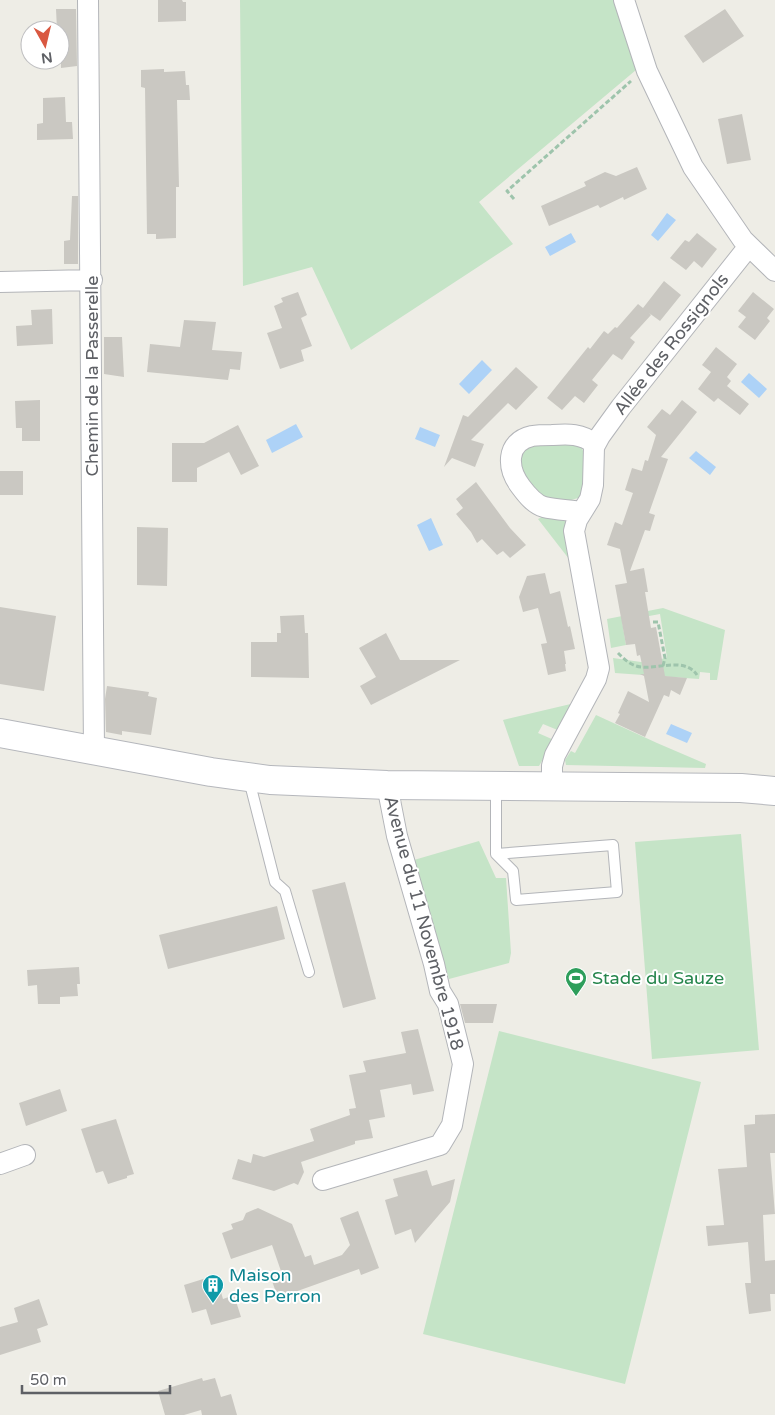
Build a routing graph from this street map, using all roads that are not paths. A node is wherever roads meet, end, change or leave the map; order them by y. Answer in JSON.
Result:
{"nodes":[{"id":1,"x":88,"y":0,"type":"edge"},
{"id":2,"x":624,"y":0,"type":"edge"},
{"id":3,"x":749,"y":246,"type":"junction"},
{"id":4,"x":775,"y":271,"type":"edge"},
{"id":5,"x":92,"y":280,"type":"junction"},
{"id":6,"x":0,"y":282,"type":"edge"},
{"id":7,"x":595,"y":444,"type":"junction"},
{"id":8,"x":582,"y":512,"type":"junction"},
{"id":9,"x":0,"y":733,"type":"edge"},
{"id":10,"x":94,"y":751,"type":"junction"},
{"id":11,"x":248,"y":777,"type":"junction"},
{"id":12,"x":387,"y":785,"type":"junction"},
{"id":13,"x":496,"y":786,"type":"junction"},
{"id":14,"x":552,"y":787,"type":"junction"},
{"id":15,"x":775,"y":791,"type":"edge"},
{"id":16,"x":496,"y":854,"type":"junction"},
{"id":17,"x":309,"y":972,"type":"dead end"},
{"id":18,"x":25,"y":1155,"type":"dead end"},
{"id":19,"x":0,"y":1164,"type":"edge"},
{"id":20,"x":323,"y":1180,"type":"dead end"}],
"edges":[{"from":1,"to":5,"type":"street","name":"Chemin de la Passerelle"},
{"from":2,"to":3,"type":"street"},
{"from":3,"to":4,"type":"street"},
{"from":3,"to":7,"type":"street","name":"Allée des Rossignols"},
{"from":5,"to":6,"type":"street"},
{"from":5,"to":10,"type":"street","name":"Chemin de la Passerelle"},
{"from":7,"to":8,"type":"street"},
{"from":7,"to":8,"type":"street"},
{"from":8,"to":14,"type":"street"},
{"from":9,"to":10,"type":"main road","name":"Avenue du 11 Novembre 1918"},
{"from":10,"to":11,"type":"main road","name":"Avenue du 11 Novembre 1918"},
{"from":11,"to":12,"type":"main road","name":"Avenue du 11 Novembre 1918"},
{"from":11,"to":17,"type":"lane"},
{"from":12,"to":13,"type":"main road","name":"Avenue du 11 Novembre 1918"},
{"from":12,"to":20,"type":"street","name":"Avenue du 11 Novembre 1918"},
{"from":13,"to":14,"type":"main road","name":"Avenue du 11 Novembre 1918"},
{"from":13,"to":16,"type":"lane"},
{"from":14,"to":15,"type":"main road","name":"Avenue du 11 Novembre 1918"},
{"from":16,"to":16,"type":"lane"},
{"from":18,"to":19,"type":"street"}]}
